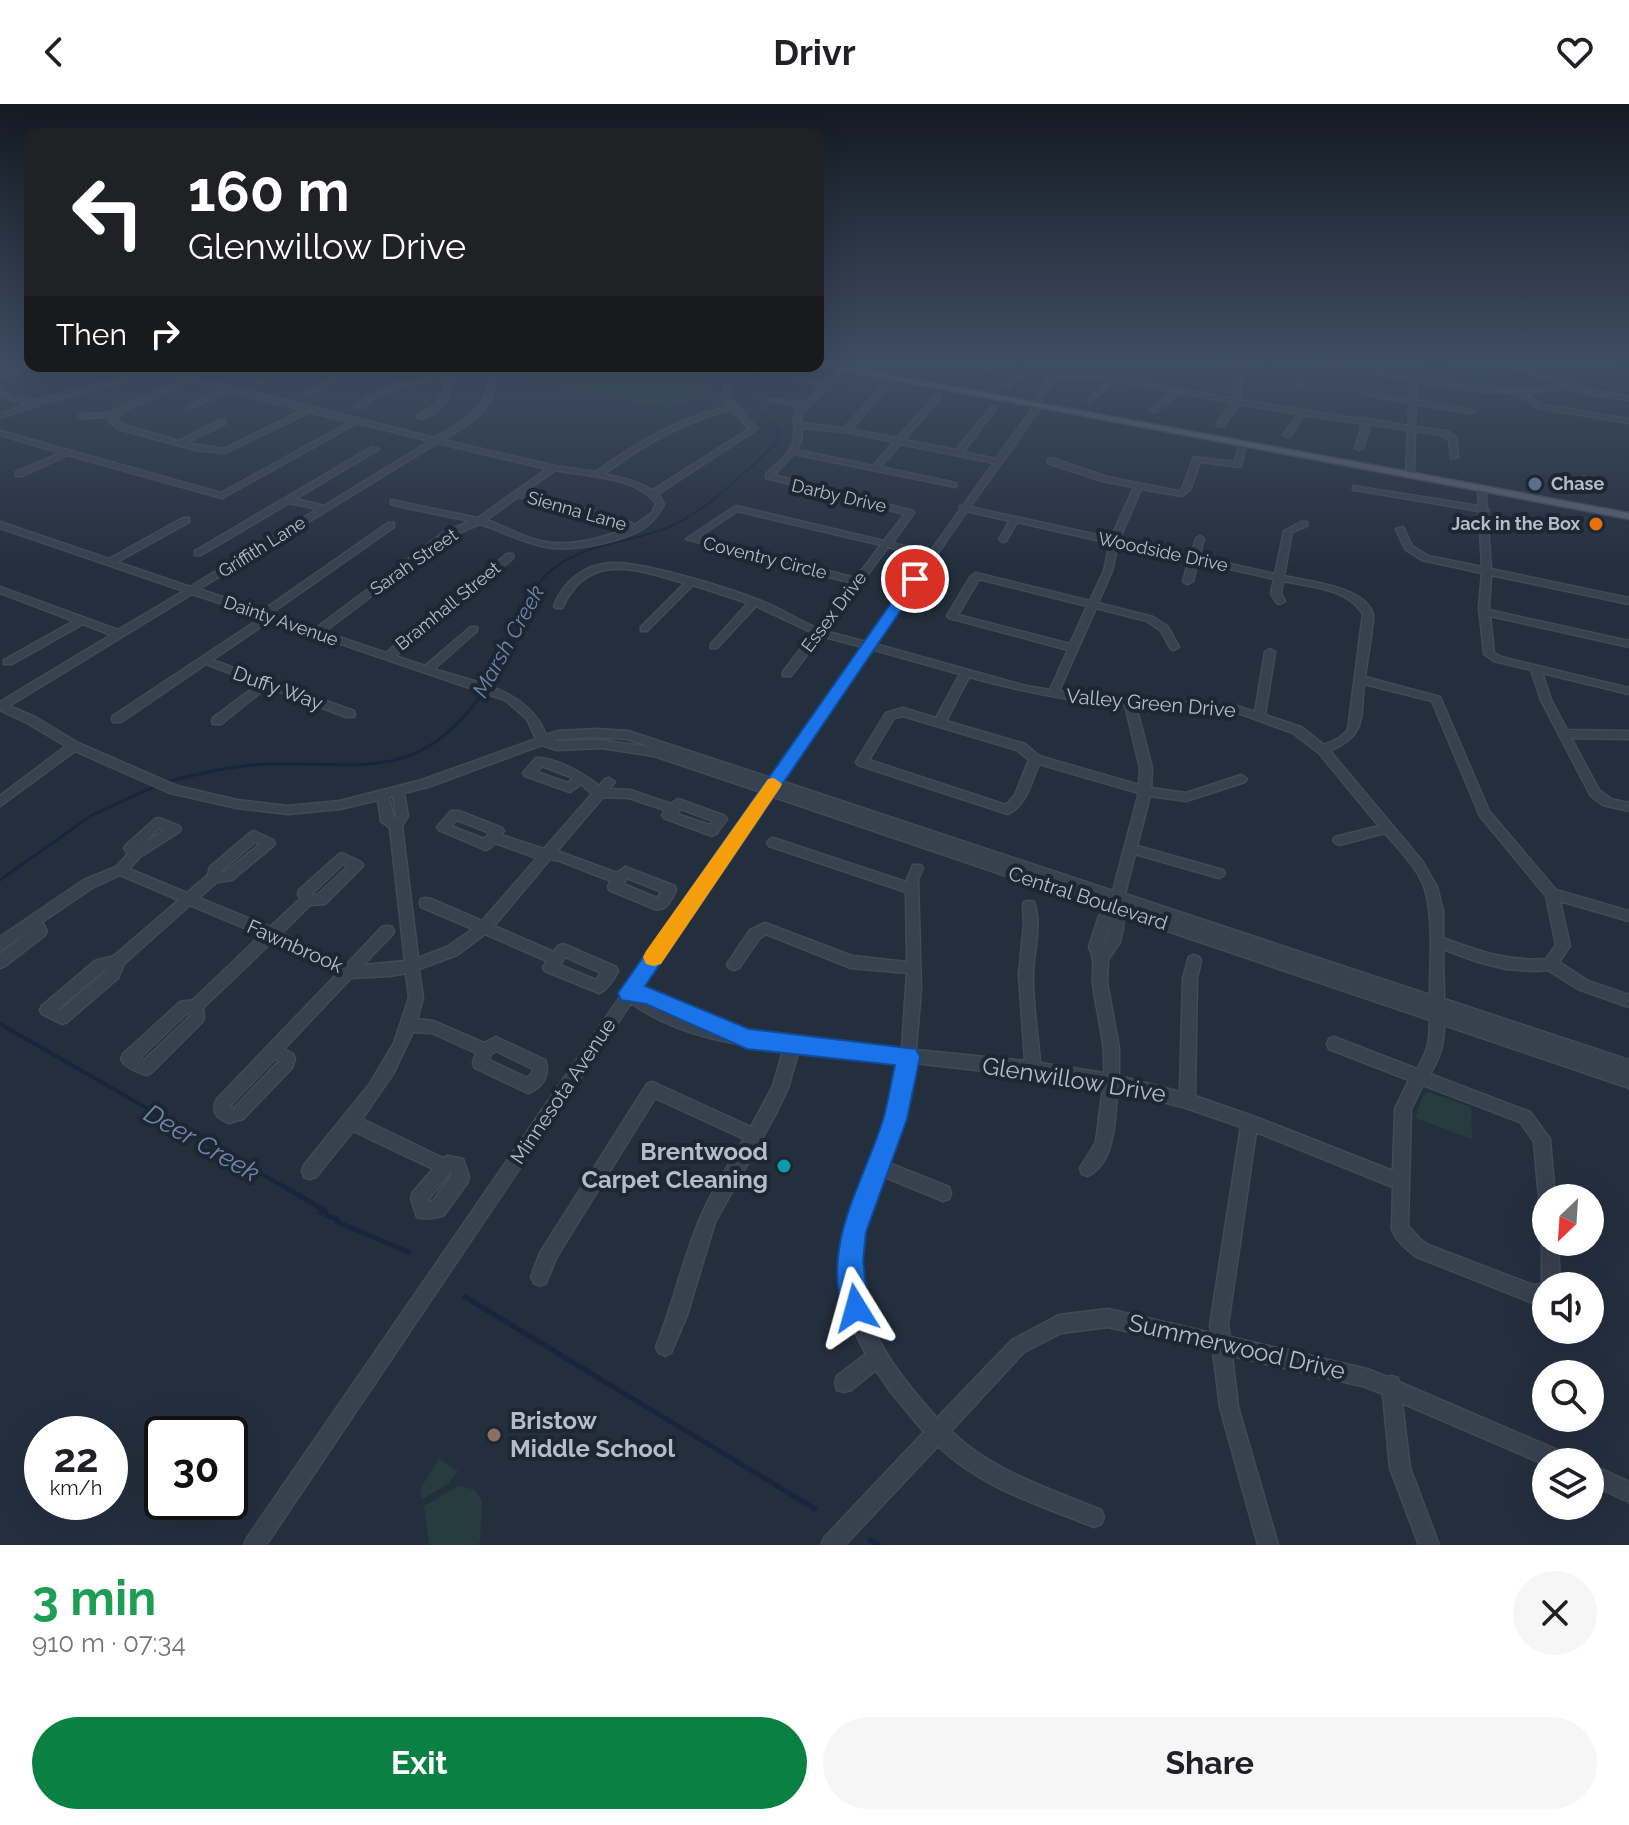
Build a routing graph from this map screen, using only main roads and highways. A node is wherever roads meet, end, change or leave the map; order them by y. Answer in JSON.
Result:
{"nodes":[{"id":1,"x":1188,"y":433,"type":"edge"},
{"id":2,"x":1196,"y":433,"type":"edge"},
{"id":3,"x":1410,"y":473,"type":"junction"},
{"id":4,"x":1629,"y":513,"type":"edge"}],
"edges":[{"from":1,"to":3,"type":"main road"},
{"from":2,"to":3,"type":"main road"},
{"from":3,"to":4,"type":"main road"},
{"from":3,"to":4,"type":"main road"}]}
